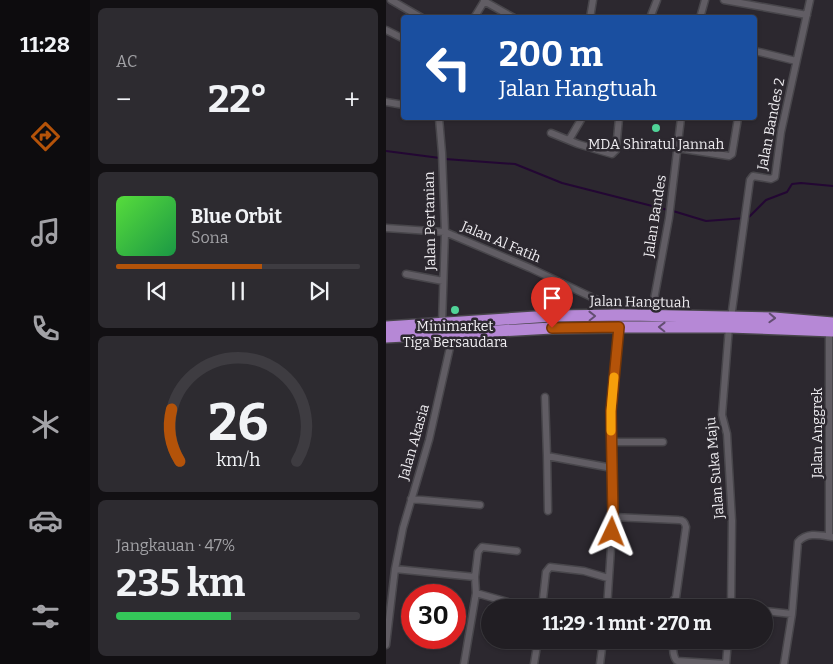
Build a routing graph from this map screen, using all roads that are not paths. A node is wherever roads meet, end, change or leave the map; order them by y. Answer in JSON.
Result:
{"nodes":[{"id":1,"x":485,"y":0,"type":"edge"},
{"id":2,"x":593,"y":0,"type":"edge"},
{"id":3,"x":657,"y":0,"type":"edge"},
{"id":4,"x":705,"y":0,"type":"edge"},
{"id":5,"x":724,"y":0,"type":"edge"},
{"id":6,"x":810,"y":0,"type":"edge"},
{"id":7,"x":388,"y":1,"type":"edge"},
{"id":8,"x":416,"y":15,"type":"edge"},
{"id":9,"x":476,"y":15,"type":"edge"},
{"id":10,"x":509,"y":15,"type":"edge"},
{"id":11,"x":590,"y":15,"type":"edge"},
{"id":12,"x":651,"y":15,"type":"edge"},
{"id":13,"x":701,"y":15,"type":"edge"},
{"id":14,"x":807,"y":15,"type":"junction"},
{"id":15,"x":386,"y":30,"type":"edge"},
{"id":16,"x":401,"y":37,"type":"edge"},
{"id":17,"x":757,"y":51,"type":"edge"},
{"id":18,"x":796,"y":61,"type":"junction"},
{"id":19,"x":386,"y":102,"type":"edge"},
{"id":20,"x":401,"y":104,"type":"edge"},
{"id":21,"x":439,"y":120,"type":"edge"},
{"id":22,"x":581,"y":120,"type":"edge"},
{"id":23,"x":619,"y":120,"type":"edge"},
{"id":24,"x":682,"y":120,"type":"edge"},
{"id":25,"x":738,"y":120,"type":"edge"},
{"id":26,"x":552,"y":134,"type":"dead end"},
{"id":27,"x":569,"y":140,"type":"junction"},
{"id":28,"x":677,"y":148,"type":"junction"},
{"id":29,"x":386,"y":228,"type":"edge"},
{"id":30,"x":445,"y":232,"type":"junction"},
{"id":31,"x":406,"y":274,"type":"dead end"},
{"id":32,"x":443,"y":281,"type":"junction"},
{"id":33,"x":628,"y":315,"type":"junction"},
{"id":34,"x":651,"y":317,"type":"junction"},
{"id":35,"x":730,"y":322,"type":"junction"},
{"id":36,"x":696,"y":323,"type":"junction"},
{"id":37,"x":442,"y":324,"type":"junction"},
{"id":38,"x":386,"y":327,"type":"edge"},
{"id":39,"x":619,"y":327,"type":"junction"},
{"id":40,"x":831,"y":328,"type":"edge"},
{"id":41,"x":453,"y":334,"type":"junction"},
{"id":42,"x":386,"y":337,"type":"edge"},
{"id":43,"x":545,"y":397,"type":"dead end"},
{"id":44,"x":831,"y":425,"type":"edge"},
{"id":45,"x":612,"y":442,"type":"junction"},
{"id":46,"x":663,"y":442,"type":"dead end"},
{"id":47,"x":547,"y":456,"type":"junction"},
{"id":48,"x":612,"y":468,"type":"junction"},
{"id":49,"x":411,"y":499,"type":"junction"},
{"id":50,"x":480,"y":505,"type":"dead end"},
{"id":51,"x":548,"y":511,"type":"dead end"},
{"id":52,"x":613,"y":517,"type":"junction"},
{"id":53,"x":831,"y":537,"type":"edge"},
{"id":54,"x":517,"y":551,"type":"dead end"},
{"id":55,"x":395,"y":572,"type":"junction"},
{"id":56,"x":386,"y":575,"type":"edge"},
{"id":57,"x":475,"y":577,"type":"junction"},
{"id":58,"x":608,"y":578,"type":"junction"},
{"id":59,"x":476,"y":593,"type":"junction"},
{"id":60,"x":497,"y":599,"type":"edge"},
{"id":61,"x":543,"y":599,"type":"edge"},
{"id":62,"x":607,"y":599,"type":"edge"},
{"id":63,"x":674,"y":599,"type":"edge"},
{"id":64,"x":732,"y":599,"type":"edge"},
{"id":65,"x":773,"y":612,"type":"edge"},
{"id":66,"x":792,"y":614,"type":"junction"},
{"id":67,"x":386,"y":645,"type":"edge"},
{"id":68,"x":536,"y":649,"type":"edge"},
{"id":69,"x":602,"y":649,"type":"edge"},
{"id":70,"x":673,"y":649,"type":"edge"},
{"id":71,"x":727,"y":649,"type":"edge"},
{"id":72,"x":464,"y":664,"type":"edge"},
{"id":73,"x":534,"y":664,"type":"edge"},
{"id":74,"x":600,"y":664,"type":"edge"},
{"id":75,"x":726,"y":664,"type":"edge"},
{"id":76,"x":784,"y":664,"type":"edge"}],
"edges":[{"from":1,"to":9,"type":"street"},
{"from":1,"to":10,"type":"street"},
{"from":2,"to":11,"type":"street"},
{"from":3,"to":12,"type":"street"},
{"from":4,"to":13,"type":"street"},
{"from":5,"to":14,"type":"street"},
{"from":6,"to":14,"type":"street","name":"Jalan Bandes 2"},
{"from":7,"to":8,"type":"street"},
{"from":14,"to":18,"type":"street","name":"Jalan Bandes 2"},
{"from":15,"to":16,"type":"street"},
{"from":17,"to":18,"type":"street"},
{"from":18,"to":35,"type":"street","name":"Jalan Bandes 2"},
{"from":19,"to":20,"type":"street"},
{"from":21,"to":30,"type":"street","name":"Jalan Pertanian"},
{"from":22,"to":27,"type":"street"},
{"from":23,"to":27,"type":"street"},
{"from":24,"to":28,"type":"street","name":"Jalan Bandes"},
{"from":25,"to":28,"type":"street"},
{"from":26,"to":27,"type":"street"},
{"from":28,"to":34,"type":"street","name":"Jalan Bandes"},
{"from":29,"to":30,"type":"street","name":"Jalan Al Fatih"},
{"from":30,"to":32,"type":"street","name":"Jalan Pertanian"},
{"from":30,"to":33,"type":"street","name":"Jalan Al Fatih"},
{"from":31,"to":32,"type":"street"},
{"from":32,"to":37,"type":"street","name":"Jalan Pertanian"},
{"from":33,"to":34,"type":"highway","name":"Jalan Hangtuah"},
{"from":37,"to":33,"type":"highway","name":"Jalan Hangtuah","one_way":true},
{"from":34,"to":36,"type":"highway","name":"Jalan Hangtuah"},
{"from":35,"to":36,"type":"highway","name":"Jalan Hangtuah"},
{"from":35,"to":40,"type":"highway","name":"Jalan Hangtuah"},
{"from":35,"to":64,"type":"street","name":"Jalan Suka Maju"},
{"from":36,"to":39,"type":"highway","name":"Jalan Hangtuah","one_way":true},
{"from":37,"to":38,"type":"highway","name":"Jalan Hangtuah"},
{"from":39,"to":41,"type":"highway","name":"Jalan Hangtuah"},
{"from":39,"to":45,"type":"street"},
{"from":40,"to":44,"type":"street","name":"Jalan Anggrek"},
{"from":41,"to":42,"type":"highway","name":"Jalan Hangtuah"},
{"from":41,"to":49,"type":"street","name":"Jalan Akasia"},
{"from":43,"to":47,"type":"street"},
{"from":44,"to":53,"type":"street","name":"Jalan Anggrek"},
{"from":45,"to":46,"type":"street"},
{"from":45,"to":48,"type":"street"},
{"from":47,"to":48,"type":"street"},
{"from":47,"to":51,"type":"street"},
{"from":48,"to":52,"type":"street"},
{"from":49,"to":50,"type":"street"},
{"from":49,"to":55,"type":"street","name":"Jalan Akasia"},
{"from":52,"to":58,"type":"street"},
{"from":52,"to":63,"type":"street"},
{"from":53,"to":66,"type":"street","name":"Jalan Anggrek"},
{"from":54,"to":57,"type":"street"},
{"from":55,"to":56,"type":"street"},
{"from":55,"to":57,"type":"street"},
{"from":55,"to":67,"type":"street","name":"Jalan Akasia"},
{"from":57,"to":59,"type":"street"},
{"from":58,"to":61,"type":"street"},
{"from":58,"to":62,"type":"street"},
{"from":59,"to":60,"type":"street"},
{"from":59,"to":72,"type":"street"},
{"from":65,"to":66,"type":"street"},
{"from":66,"to":76,"type":"street","name":"Jalan Anggrek"},
{"from":68,"to":73,"type":"street"},
{"from":69,"to":74,"type":"street"},
{"from":70,"to":75,"type":"street"},
{"from":71,"to":75,"type":"street"}]}
